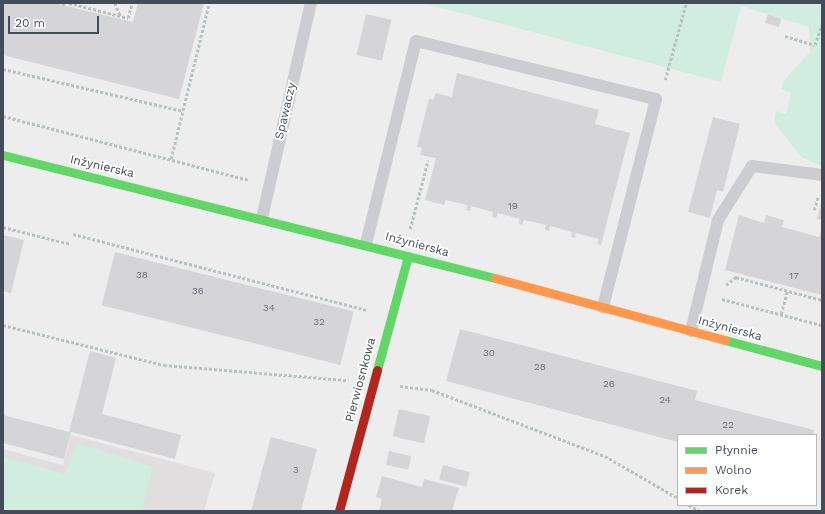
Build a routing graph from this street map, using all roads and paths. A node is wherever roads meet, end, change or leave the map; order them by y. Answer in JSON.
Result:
{"nodes":[{"id":1,"x":69,"y":3,"type":"edge"},
{"id":2,"x":115,"y":3,"type":"edge"},
{"id":3,"x":132,"y":3,"type":"edge"},
{"id":4,"x":209,"y":3,"type":"edge"},
{"id":5,"x":311,"y":3,"type":"edge"},
{"id":6,"x":686,"y":3,"type":"edge"},
{"id":7,"x":120,"y":16,"type":"junction"},
{"id":8,"x":822,"y":23,"type":"edge"},
{"id":9,"x":785,"y":36,"type":"dead end"},
{"id":10,"x":3,"y":69,"type":"edge"},
{"id":11,"x":670,"y":69,"type":"dead end"},
{"id":12,"x":183,"y":111,"type":"junction"},
{"id":13,"x":3,"y":116,"type":"edge"},
{"id":14,"x":3,"y":155,"type":"edge"},
{"id":15,"x":171,"y":159,"type":"junction"},
{"id":16,"x":428,"y":160,"type":"dead end"},
{"id":17,"x":822,"y":175,"type":"edge"},
{"id":18,"x":268,"y":187,"type":"junction"},
{"id":19,"x":820,"y":193,"type":"dead end"},
{"id":20,"x":814,"y":210,"type":"dead end"},
{"id":21,"x":262,"y":218,"type":"junction"},
{"id":22,"x":373,"y":219,"type":"junction"},
{"id":23,"x":3,"y":227,"type":"edge"},
{"id":24,"x":410,"y":229,"type":"junction"},
{"id":25,"x":416,"y":230,"type":"dead end"},
{"id":26,"x":73,"y":234,"type":"dead end"},
{"id":27,"x":70,"y":244,"type":"dead end"},
{"id":28,"x":366,"y":244,"type":"junction"},
{"id":29,"x":408,"y":256,"type":"junction"},
{"id":30,"x":728,"y":282,"type":"dead end"},
{"id":31,"x":787,"y":291,"type":"junction"},
{"id":32,"x":822,"y":300,"type":"edge"},
{"id":33,"x":698,"y":305,"type":"junction"},
{"id":34,"x":603,"y":307,"type":"junction"},
{"id":35,"x":781,"y":314,"type":"junction"},
{"id":36,"x":391,"y":317,"type":"junction"},
{"id":37,"x":822,"y":325,"type":"edge"},
{"id":38,"x":691,"y":331,"type":"junction"},
{"id":39,"x":822,"y":366,"type":"edge"},
{"id":40,"x":691,"y":506,"type":"edge"},
{"id":41,"x":339,"y":511,"type":"edge"},
{"id":42,"x":700,"y":511,"type":"edge"}],
"edges":[{"from":1,"to":7,"type":"path"},
{"from":2,"to":7,"type":"path"},
{"from":3,"to":7,"type":"path"},
{"from":4,"to":12,"type":"path"},
{"from":5,"to":18,"type":"lane","name":"Spawaczy"},
{"from":6,"to":11,"type":"path"},
{"from":8,"to":9,"type":"path"},
{"from":10,"to":12,"type":"path"},
{"from":12,"to":15,"type":"path"},
{"from":13,"to":15,"type":"path"},
{"from":14,"to":21,"type":"street","name":"Inżynierska"},
{"from":15,"to":18,"type":"path"},
{"from":16,"to":24,"type":"path"},
{"from":17,"to":33,"type":"lane"},
{"from":18,"to":21,"type":"lane","name":"Spawaczy"},
{"from":19,"to":20,"type":"path"},
{"from":21,"to":28,"type":"street","name":"Inżynierska"},
{"from":22,"to":24,"type":"path"},
{"from":22,"to":28,"type":"lane"},
{"from":22,"to":34,"type":"lane"},
{"from":23,"to":27,"type":"path"},
{"from":24,"to":25,"type":"path"},
{"from":26,"to":36,"type":"path"},
{"from":28,"to":29,"type":"street","name":"Inżynierska"},
{"from":29,"to":34,"type":"street","name":"Inżynierska"},
{"from":29,"to":36,"type":"street","name":"Pierwiosnkowa"},
{"from":30,"to":31,"type":"path"},
{"from":31,"to":32,"type":"path"},
{"from":31,"to":35,"type":"path"},
{"from":33,"to":35,"type":"path"},
{"from":33,"to":38,"type":"lane"},
{"from":34,"to":38,"type":"street","name":"Inżynierska"},
{"from":35,"to":37,"type":"path"},
{"from":36,"to":41,"type":"street","name":"Pierwiosnkowa"},
{"from":38,"to":39,"type":"street","name":"Inżynierska"},
{"from":40,"to":42,"type":"path"}]}
